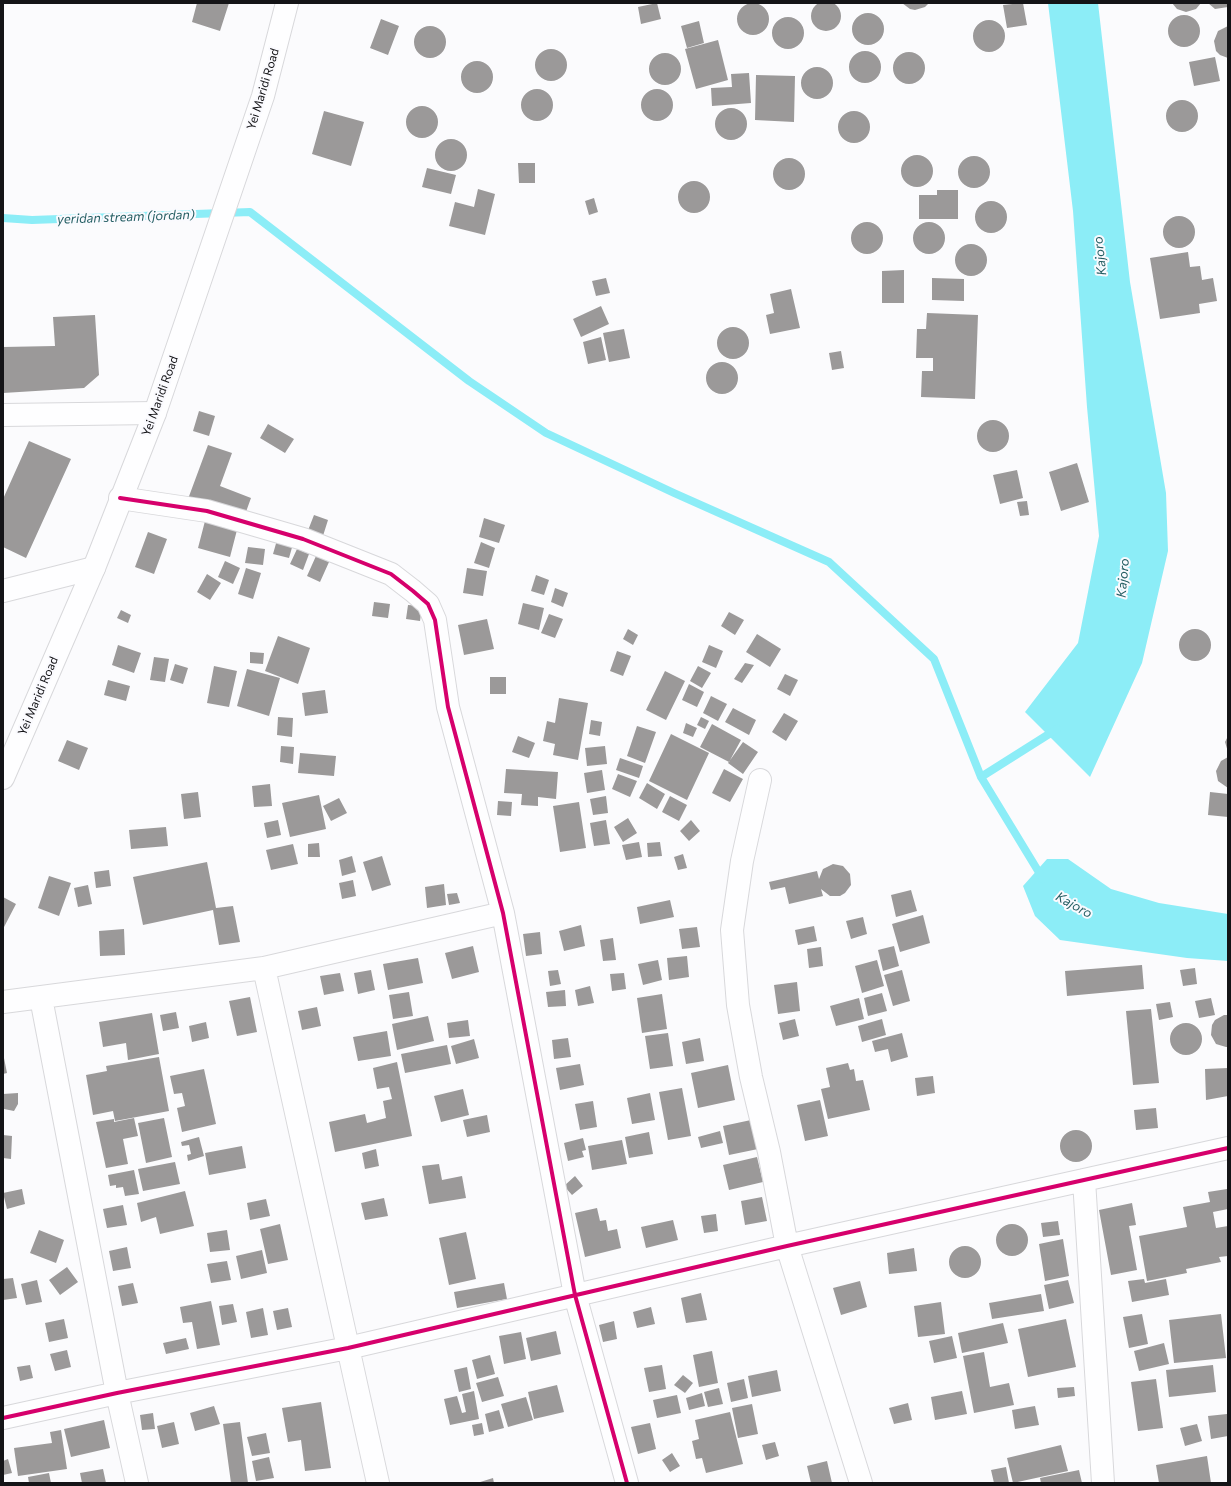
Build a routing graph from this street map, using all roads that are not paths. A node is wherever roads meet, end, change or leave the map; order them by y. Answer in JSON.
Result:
{"nodes":[{"id":1,"x":288,"y":3,"type":"edge"},
{"id":2,"x":155,"y":413,"type":"junction"},
{"id":3,"x":3,"y":415,"type":"edge"},
{"id":4,"x":120,"y":498,"type":"junction"},
{"id":5,"x":94,"y":568,"type":"junction"},
{"id":6,"x":3,"y":591,"type":"edge"},
{"id":7,"x":3,"y":778,"type":"edge"},
{"id":8,"x":760,"y":780,"type":"dead end"},
{"id":9,"x":503,"y":913,"type":"junction"},
{"id":10,"x":264,"y":968,"type":"junction"},
{"id":11,"x":41,"y":998,"type":"junction"},
{"id":12,"x":3,"y":1002,"type":"edge"},
{"id":13,"x":1228,"y":1148,"type":"edge"},
{"id":14,"x":1084,"y":1180,"type":"junction"},
{"id":15,"x":787,"y":1246,"type":"junction"},
{"id":16,"x":575,"y":1295,"type":"junction"},
{"id":17,"x":348,"y":1348,"type":"junction"},
{"id":18,"x":117,"y":1393,"type":"junction"},
{"id":19,"x":3,"y":1418,"type":"edge"},
{"id":20,"x":137,"y":1483,"type":"edge"},
{"id":21,"x":378,"y":1483,"type":"edge"},
{"id":22,"x":627,"y":1483,"type":"edge"},
{"id":23,"x":860,"y":1483,"type":"edge"},
{"id":24,"x":1103,"y":1483,"type":"edge"}],
"edges":[{"from":1,"to":2,"type":"street","name":"Yei Maridi Road"},
{"from":2,"to":3,"type":"street"},
{"from":2,"to":4,"type":"street","name":"Yei Maridi Road"},
{"from":4,"to":5,"type":"street","name":"Yei Maridi Road"},
{"from":4,"to":9,"type":"street"},
{"from":5,"to":6,"type":"street"},
{"from":5,"to":7,"type":"street","name":"Yei Maridi Road"},
{"from":8,"to":15,"type":"street"},
{"from":9,"to":10,"type":"street"},
{"from":9,"to":16,"type":"street"},
{"from":10,"to":11,"type":"street"},
{"from":10,"to":17,"type":"street"},
{"from":11,"to":12,"type":"street"},
{"from":11,"to":18,"type":"street"},
{"from":13,"to":14,"type":"street"},
{"from":14,"to":15,"type":"street"},
{"from":14,"to":24,"type":"street"},
{"from":15,"to":16,"type":"street"},
{"from":15,"to":23,"type":"street"},
{"from":16,"to":17,"type":"street"},
{"from":16,"to":22,"type":"street"},
{"from":17,"to":18,"type":"street"},
{"from":17,"to":21,"type":"street"},
{"from":18,"to":19,"type":"street"},
{"from":18,"to":20,"type":"street"}]}
